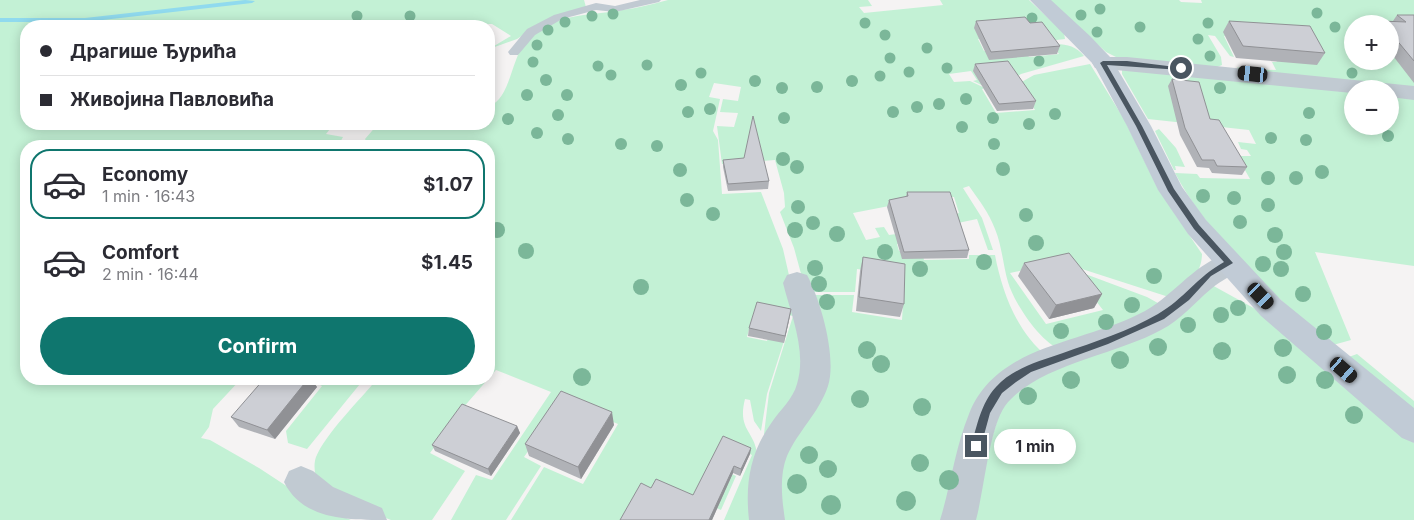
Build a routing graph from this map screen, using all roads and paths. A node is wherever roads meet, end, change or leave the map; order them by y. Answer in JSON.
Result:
{"nodes":[{"id":1,"x":655,"y":0,"type":"edge"},
{"id":2,"x":1040,"y":0,"type":"edge"},
{"id":3,"x":514,"y":52,"type":"dead end"},
{"id":4,"x":1103,"y":63,"type":"junction"},
{"id":5,"x":1344,"y":85,"type":"edge"},
{"id":6,"x":1399,"y":91,"type":"edge"},
{"id":7,"x":1414,"y":93,"type":"edge"},
{"id":8,"x":1229,"y":263,"type":"junction"},
{"id":9,"x":797,"y":283,"type":"dead end"},
{"id":10,"x":1414,"y":428,"type":"edge"},
{"id":11,"x":301,"y":482,"type":"dead end"},
{"id":12,"x":369,"y":520,"type":"edge"},
{"id":13,"x":766,"y":520,"type":"edge"},
{"id":14,"x":958,"y":520,"type":"edge"}],
"edges":[{"from":1,"to":3,"type":"lane"},
{"from":2,"to":4,"type":"street"},
{"from":4,"to":5,"type":"street"},
{"from":4,"to":8,"type":"street"},
{"from":6,"to":7,"type":"street"},
{"from":8,"to":10,"type":"street"},
{"from":8,"to":14,"type":"street"},
{"from":9,"to":13,"type":"street"},
{"from":11,"to":12,"type":"street"}]}
